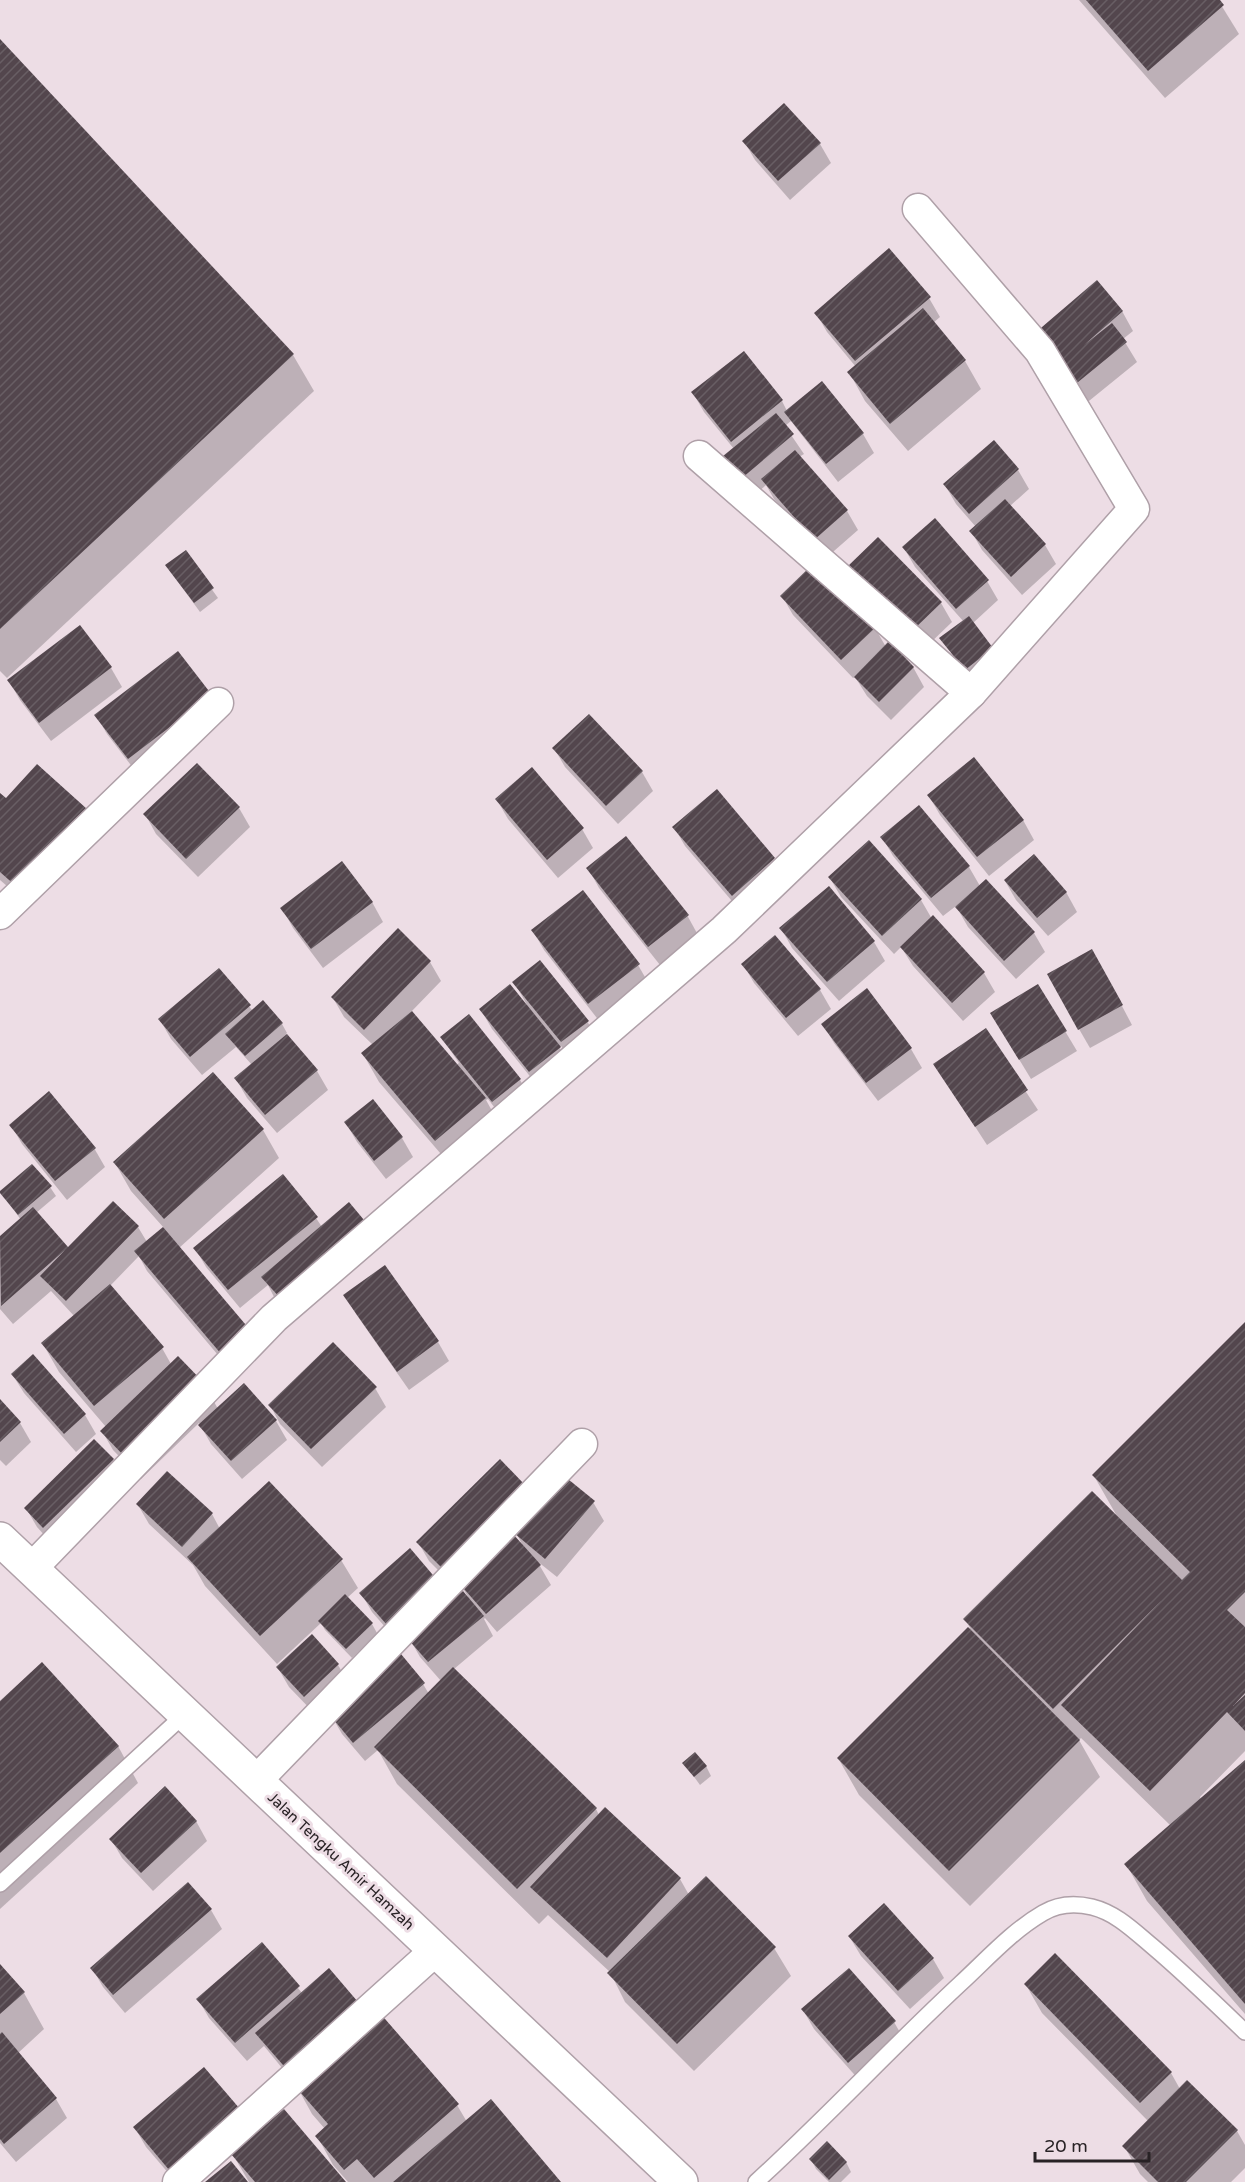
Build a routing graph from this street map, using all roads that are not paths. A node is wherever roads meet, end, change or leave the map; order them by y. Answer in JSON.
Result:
{"nodes":[{"id":1,"x":918,"y":209,"type":"dead end"},
{"id":2,"x":699,"y":456,"type":"dead end"},
{"id":3,"x":971,"y":693,"type":"junction"},
{"id":4,"x":218,"y":703,"type":"dead end"},
{"id":5,"x":0,"y":914,"type":"edge"},
{"id":6,"x":582,"y":1444,"type":"dead end"},
{"id":7,"x":0,"y":1539,"type":"edge"},
{"id":8,"x":31,"y":1569,"type":"junction"},
{"id":9,"x":185,"y":1714,"type":"junction"},
{"id":10,"x":256,"y":1780,"type":"junction"},
{"id":11,"x":0,"y":1884,"type":"edge"},
{"id":12,"x":436,"y":1950,"type":"junction"},
{"id":13,"x":1245,"y":2032,"type":"edge"},
{"id":14,"x":178,"y":2182,"type":"edge"},
{"id":15,"x":681,"y":2182,"type":"edge"},
{"id":16,"x":756,"y":2182,"type":"edge"}],
"edges":[{"from":1,"to":3,"type":"street"},
{"from":2,"to":3,"type":"street"},
{"from":3,"to":8,"type":"street"},
{"from":4,"to":5,"type":"street"},
{"from":6,"to":10,"type":"street"},
{"from":7,"to":8,"type":"highway","name":"Jalan Tengku Amir Hamzah"},
{"from":8,"to":9,"type":"highway","name":"Jalan Tengku Amir Hamzah"},
{"from":9,"to":10,"type":"highway","name":"Jalan Tengku Amir Hamzah"},
{"from":9,"to":11,"type":"lane"},
{"from":10,"to":12,"type":"highway","name":"Jalan Tengku Amir Hamzah"},
{"from":12,"to":14,"type":"street"},
{"from":12,"to":15,"type":"highway","name":"Jalan Tengku Amir Hamzah"},
{"from":13,"to":16,"type":"lane"}]}
